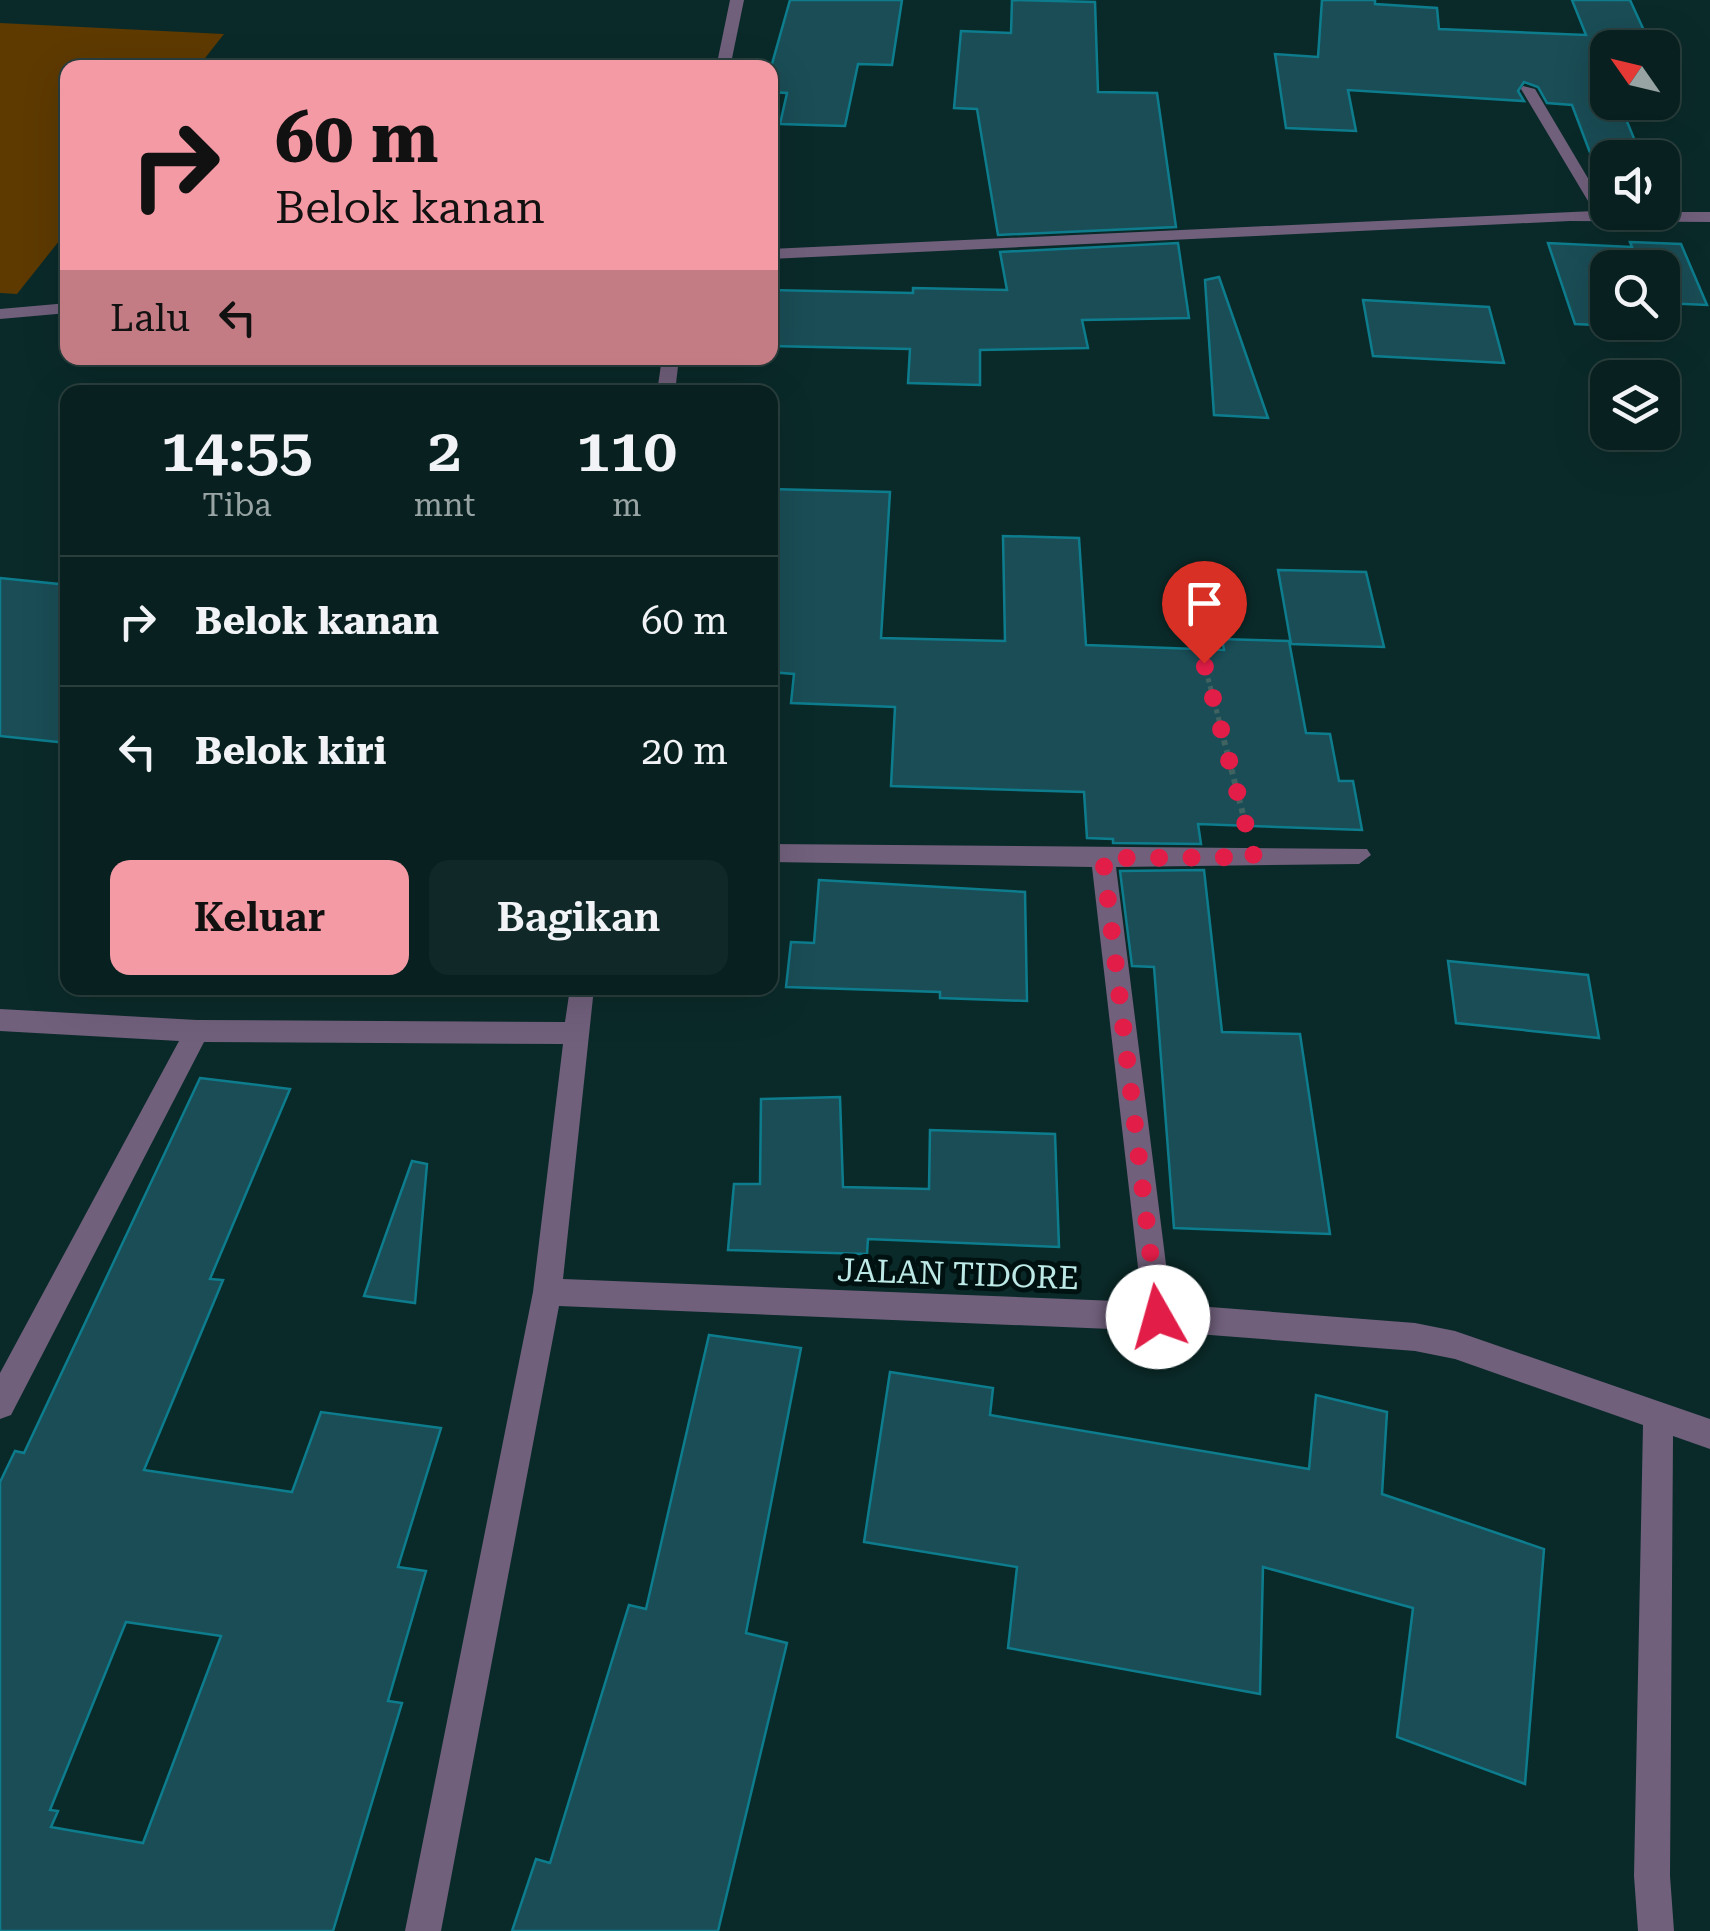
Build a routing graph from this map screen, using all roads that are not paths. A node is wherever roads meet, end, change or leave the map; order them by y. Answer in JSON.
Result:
{"nodes":[{"id":1,"x":737,"y":0,"type":"edge"},
{"id":2,"x":725,"y":60,"type":"edge"},
{"id":3,"x":1528,"y":89,"type":"dead end"},
{"id":4,"x":1590,"y":192,"type":"edge"},
{"id":5,"x":1590,"y":216,"type":"edge"},
{"id":6,"x":1680,"y":216,"type":"edge"},
{"id":7,"x":1710,"y":217,"type":"edge"},
{"id":8,"x":778,"y":254,"type":"edge"},
{"id":9,"x":60,"y":309,"type":"edge"},
{"id":10,"x":0,"y":314,"type":"edge"},
{"id":11,"x":778,"y":853,"type":"edge"},
{"id":12,"x":1359,"y":854,"type":"dead end"},
{"id":13,"x":1103,"y":858,"type":"junction"},
{"id":14,"x":581,"y":995,"type":"edge"},
{"id":15,"x":0,"y":1020,"type":"edge"},
{"id":16,"x":196,"y":1030,"type":"junction"},
{"id":17,"x":574,"y":1033,"type":"junction"},
{"id":18,"x":546,"y":1292,"type":"junction"},
{"id":19,"x":1158,"y":1317,"type":"junction"},
{"id":20,"x":0,"y":1404,"type":"edge"},
{"id":21,"x":1658,"y":1419,"type":"junction"},
{"id":22,"x":1710,"y":1434,"type":"edge"},
{"id":23,"x":422,"y":1931,"type":"edge"},
{"id":24,"x":1656,"y":1931,"type":"edge"}],
"edges":[{"from":1,"to":2,"type":"street"},
{"from":3,"to":4,"type":"street"},
{"from":5,"to":8,"type":"street"},
{"from":6,"to":7,"type":"street"},
{"from":9,"to":10,"type":"street"},
{"from":11,"to":13,"type":"street"},
{"from":12,"to":13,"type":"street"},
{"from":13,"to":19,"type":"street"},
{"from":14,"to":17,"type":"street"},
{"from":15,"to":16,"type":"street"},
{"from":16,"to":17,"type":"street"},
{"from":16,"to":20,"type":"street"},
{"from":17,"to":18,"type":"street"},
{"from":18,"to":19,"type":"street","name":"JALAN TIDORE"},
{"from":18,"to":23,"type":"street"},
{"from":19,"to":21,"type":"street","name":"JALAN TIDORE"},
{"from":21,"to":22,"type":"street","name":"JALAN TIDORE"},
{"from":21,"to":24,"type":"street"}]}
